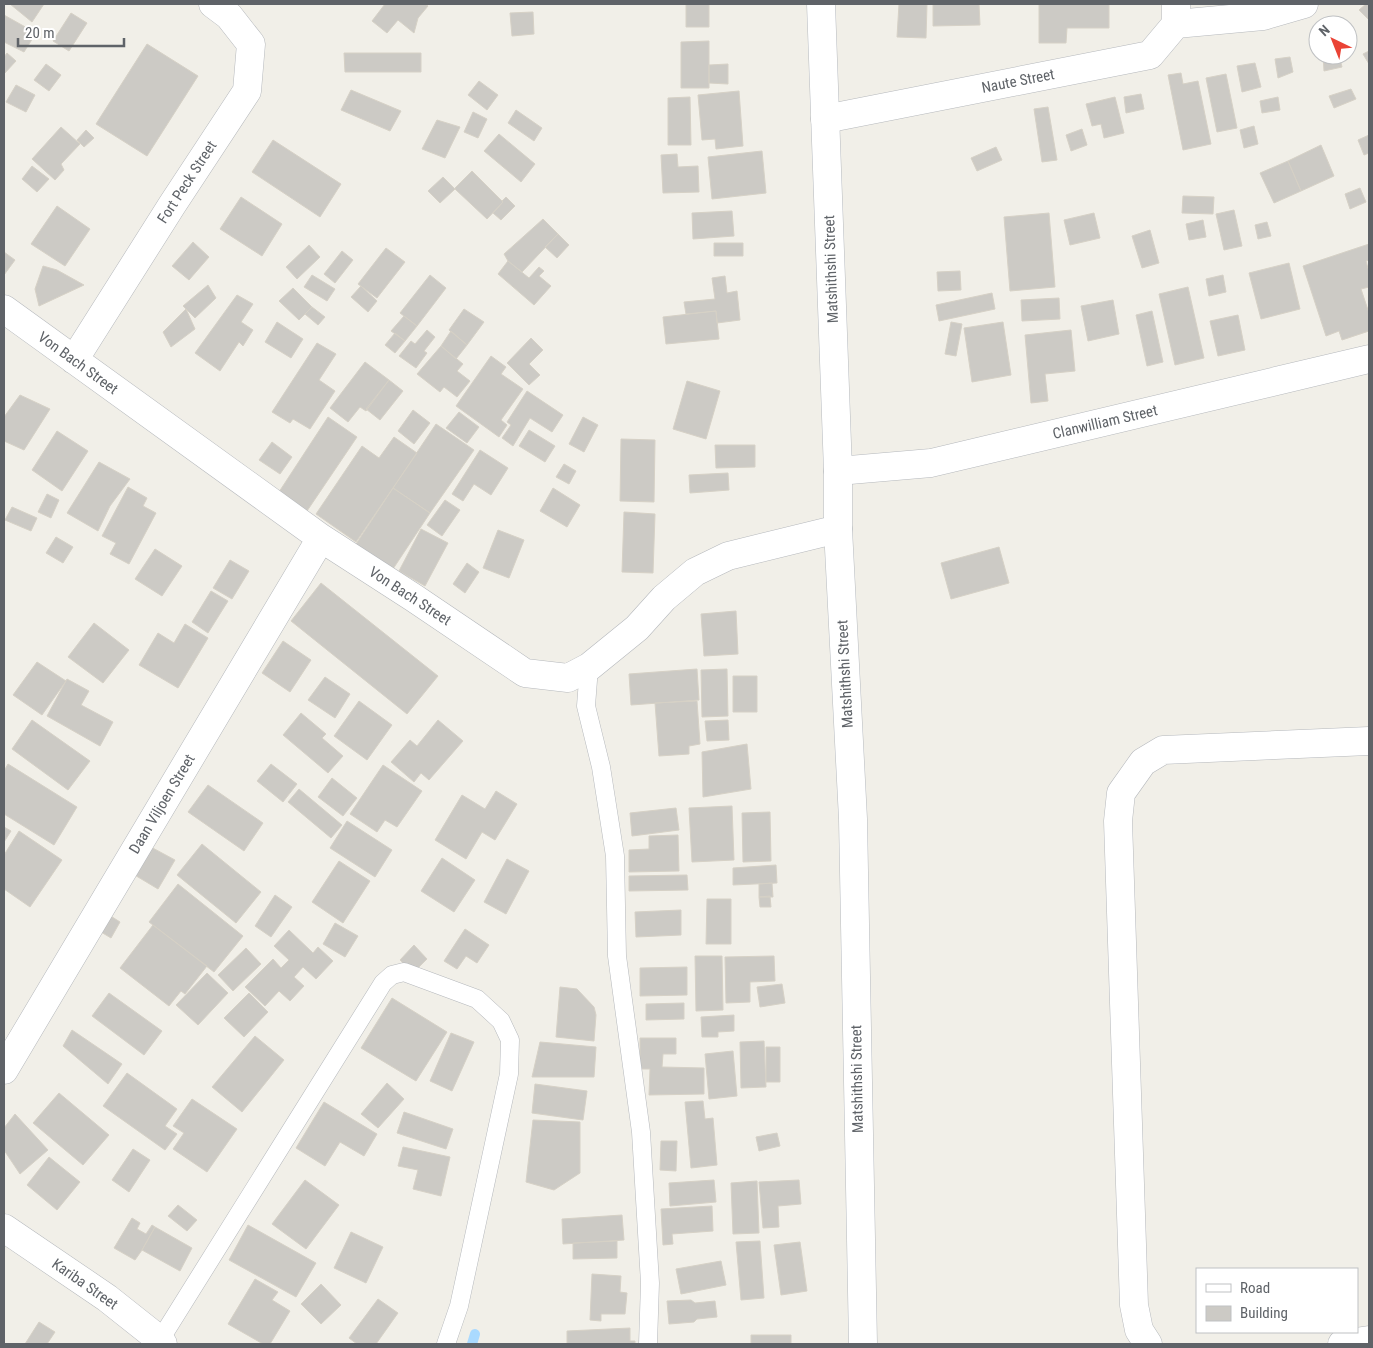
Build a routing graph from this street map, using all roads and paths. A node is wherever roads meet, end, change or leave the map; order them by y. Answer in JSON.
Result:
{"nodes":[{"id":1,"x":213,"y":4,"type":"edge"},
{"id":2,"x":822,"y":4,"type":"edge"},
{"id":3,"x":1304,"y":4,"type":"edge"},
{"id":4,"x":1176,"y":14,"type":"edge"},
{"id":5,"x":826,"y":119,"type":"junction"},
{"id":6,"x":4,"y":308,"type":"edge"},
{"id":7,"x":1369,"y":359,"type":"edge"},
{"id":8,"x":74,"y":360,"type":"junction"},
{"id":9,"x":838,"y":471,"type":"junction"},
{"id":10,"x":838,"y":530,"type":"junction"},
{"id":11,"x":321,"y":538,"type":"junction"},
{"id":12,"x":589,"y":667,"type":"junction"},
{"id":13,"x":1369,"y":741,"type":"edge"},
{"id":14,"x":4,"y":1070,"type":"edge"},
{"id":15,"x":4,"y":1228,"type":"edge"},
{"id":16,"x":1369,"y":1340,"type":"edge"},
{"id":17,"x":162,"y":1342,"type":"edge"},
{"id":18,"x":446,"y":1344,"type":"edge"},
{"id":19,"x":648,"y":1344,"type":"edge"},
{"id":20,"x":862,"y":1344,"type":"edge"},
{"id":21,"x":1148,"y":1344,"type":"edge"},
{"id":22,"x":1342,"y":1344,"type":"edge"}],
"edges":[{"from":1,"to":8,"type":"street","name":"Fort Peck Street"},
{"from":2,"to":5,"type":"street","name":"Matshithshi Street"},
{"from":3,"to":4,"type":"street"},
{"from":4,"to":5,"type":"street","name":"Naute Street"},
{"from":5,"to":9,"type":"street","name":"Matshithshi Street"},
{"from":6,"to":8,"type":"street","name":"Von Bach Street"},
{"from":7,"to":9,"type":"street","name":"Clanwilliam Street"},
{"from":8,"to":11,"type":"street","name":"Von Bach Street"},
{"from":9,"to":10,"type":"street","name":"Matshithshi Street"},
{"from":10,"to":12,"type":"street","name":"Von Bach Street"},
{"from":10,"to":20,"type":"street","name":"Matshithshi Street"},
{"from":11,"to":12,"type":"street","name":"Von Bach Street"},
{"from":11,"to":14,"type":"street","name":"Daan Viljoen Street"},
{"from":12,"to":19,"type":"lane"},
{"from":13,"to":21,"type":"street"},
{"from":15,"to":17,"type":"street","name":"Kariba Street"},
{"from":16,"to":22,"type":"street"},
{"from":17,"to":18,"type":"lane"}]}
